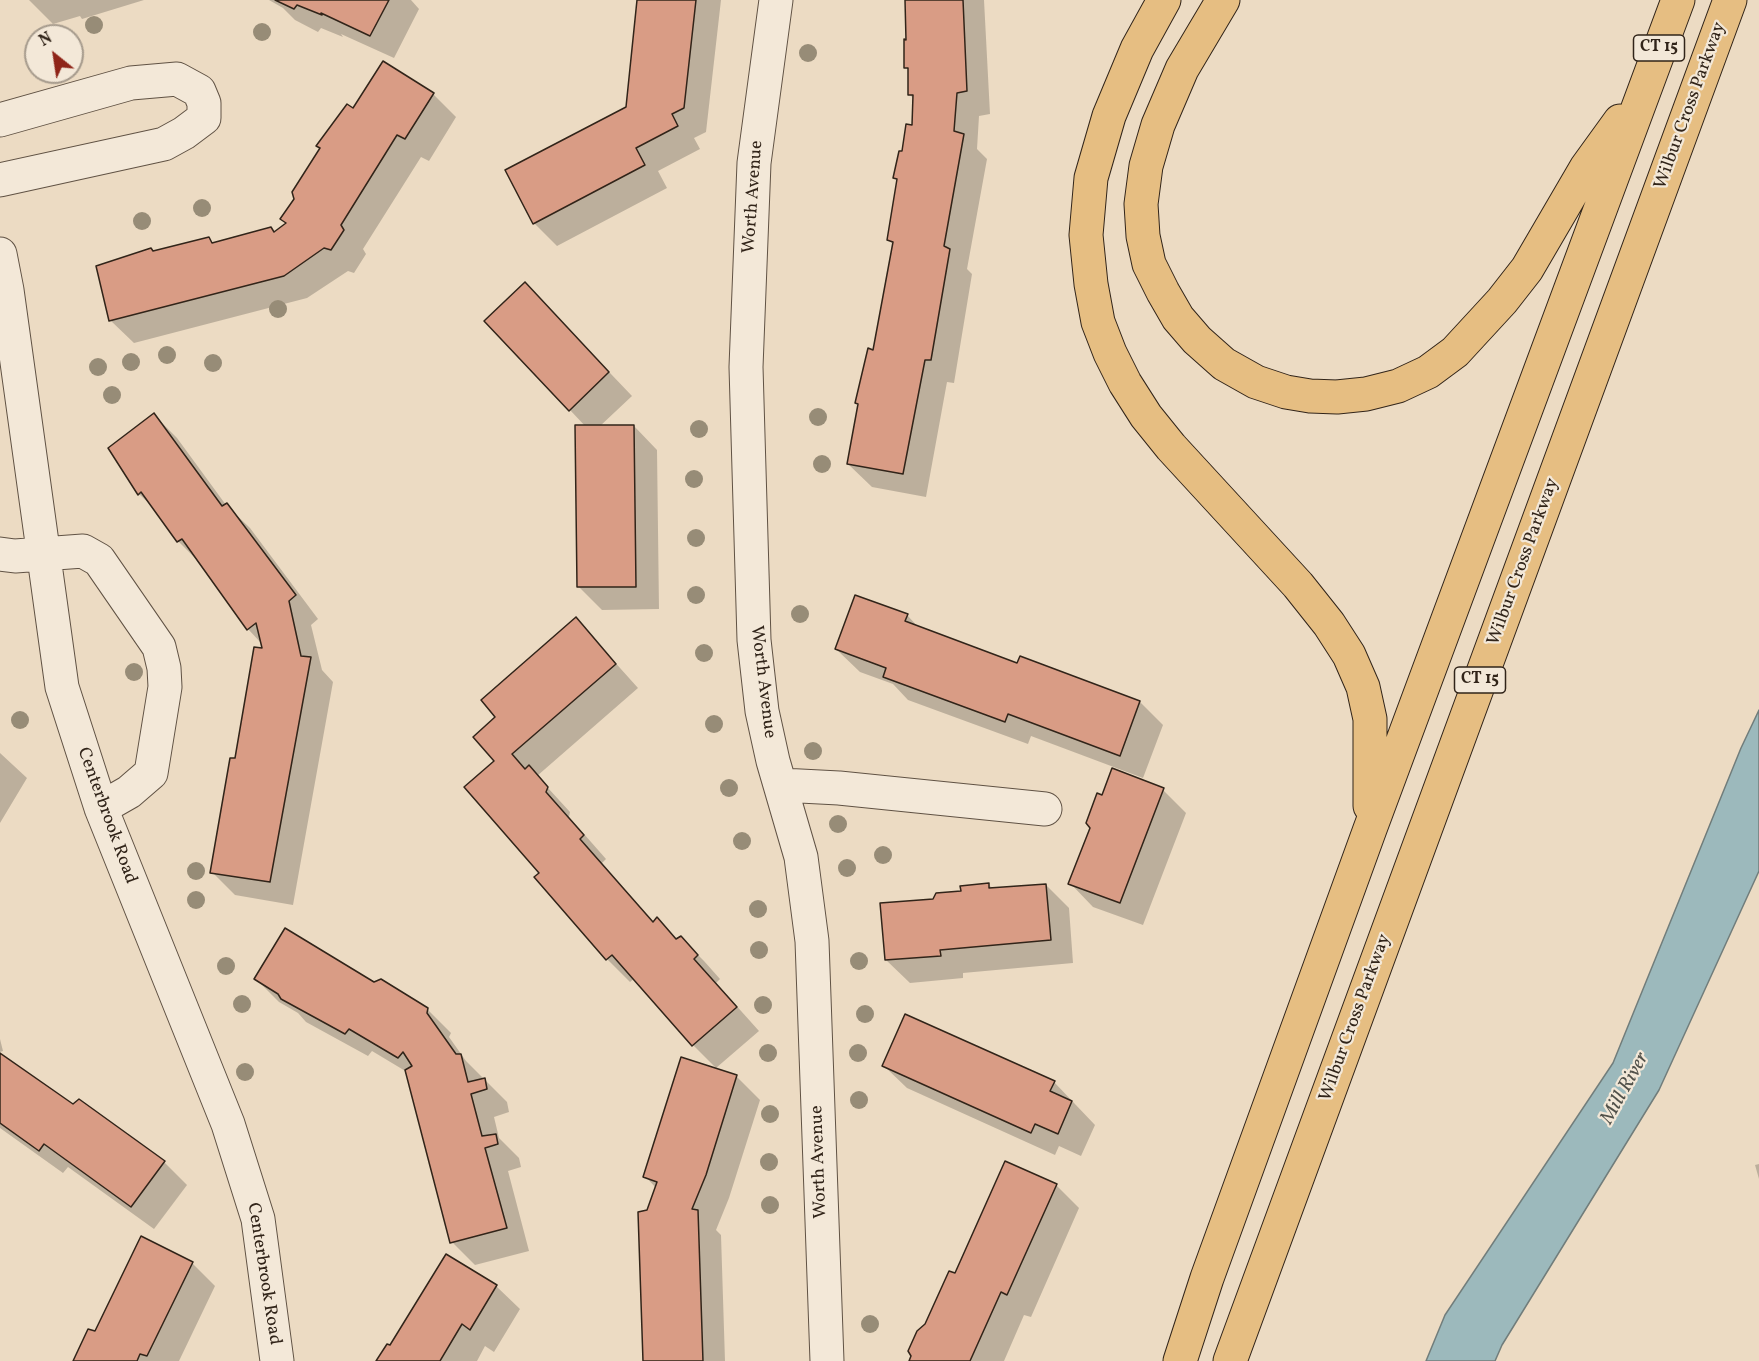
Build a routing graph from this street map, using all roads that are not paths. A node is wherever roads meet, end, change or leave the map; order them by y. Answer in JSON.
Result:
{"nodes":[{"id":1,"x":776,"y":0,"type":"edge"},
{"id":2,"x":1164,"y":0,"type":"edge"},
{"id":3,"x":1223,"y":0,"type":"edge"},
{"id":4,"x":1678,"y":0,"type":"edge"},
{"id":5,"x":1730,"y":0,"type":"edge"},
{"id":6,"x":1641,"y":97,"type":"junction"},
{"id":7,"x":0,"y":120,"type":"edge"},
{"id":8,"x":0,"y":180,"type":"edge"},
{"id":9,"x":0,"y":254,"type":"edge"},
{"id":10,"x":4,"y":291,"type":"edge"},
{"id":11,"x":43,"y":552,"type":"junction"},
{"id":12,"x":0,"y":554,"type":"edge"},
{"id":13,"x":781,"y":785,"type":"junction"},
{"id":14,"x":100,"y":808,"type":"junction"},
{"id":15,"x":1045,"y":809,"type":"dead end"},
{"id":16,"x":1370,"y":829,"type":"junction"},
{"id":17,"x":272,"y":1358,"type":"edge"},
{"id":18,"x":827,"y":1361,"type":"edge"},
{"id":19,"x":1180,"y":1361,"type":"edge"},
{"id":20,"x":1230,"y":1361,"type":"edge"}],
"edges":[{"from":1,"to":13,"type":"street","name":"Worth Avenue"},
{"from":2,"to":16,"type":"highway"},
{"from":3,"to":6,"type":"highway"},
{"from":4,"to":6,"type":"highway","number":"CT 15"},
{"from":5,"to":20,"type":"highway","name":"Wilbur Cross Parkway","number":"CT 15"},
{"from":6,"to":16,"type":"highway","number":"CT 15"},
{"from":7,"to":8,"type":"street"},
{"from":9,"to":10,"type":"street","name":"Centerbrook Road"},
{"from":10,"to":11,"type":"street","name":"Centerbrook Road"},
{"from":11,"to":12,"type":"street"},
{"from":11,"to":14,"type":"street","name":"Centerbrook Road"},
{"from":11,"to":14,"type":"street"},
{"from":13,"to":15,"type":"street"},
{"from":13,"to":18,"type":"street","name":"Worth Avenue"},
{"from":14,"to":17,"type":"street","name":"Centerbrook Road"},
{"from":16,"to":19,"type":"highway","number":"CT 15"}]}
